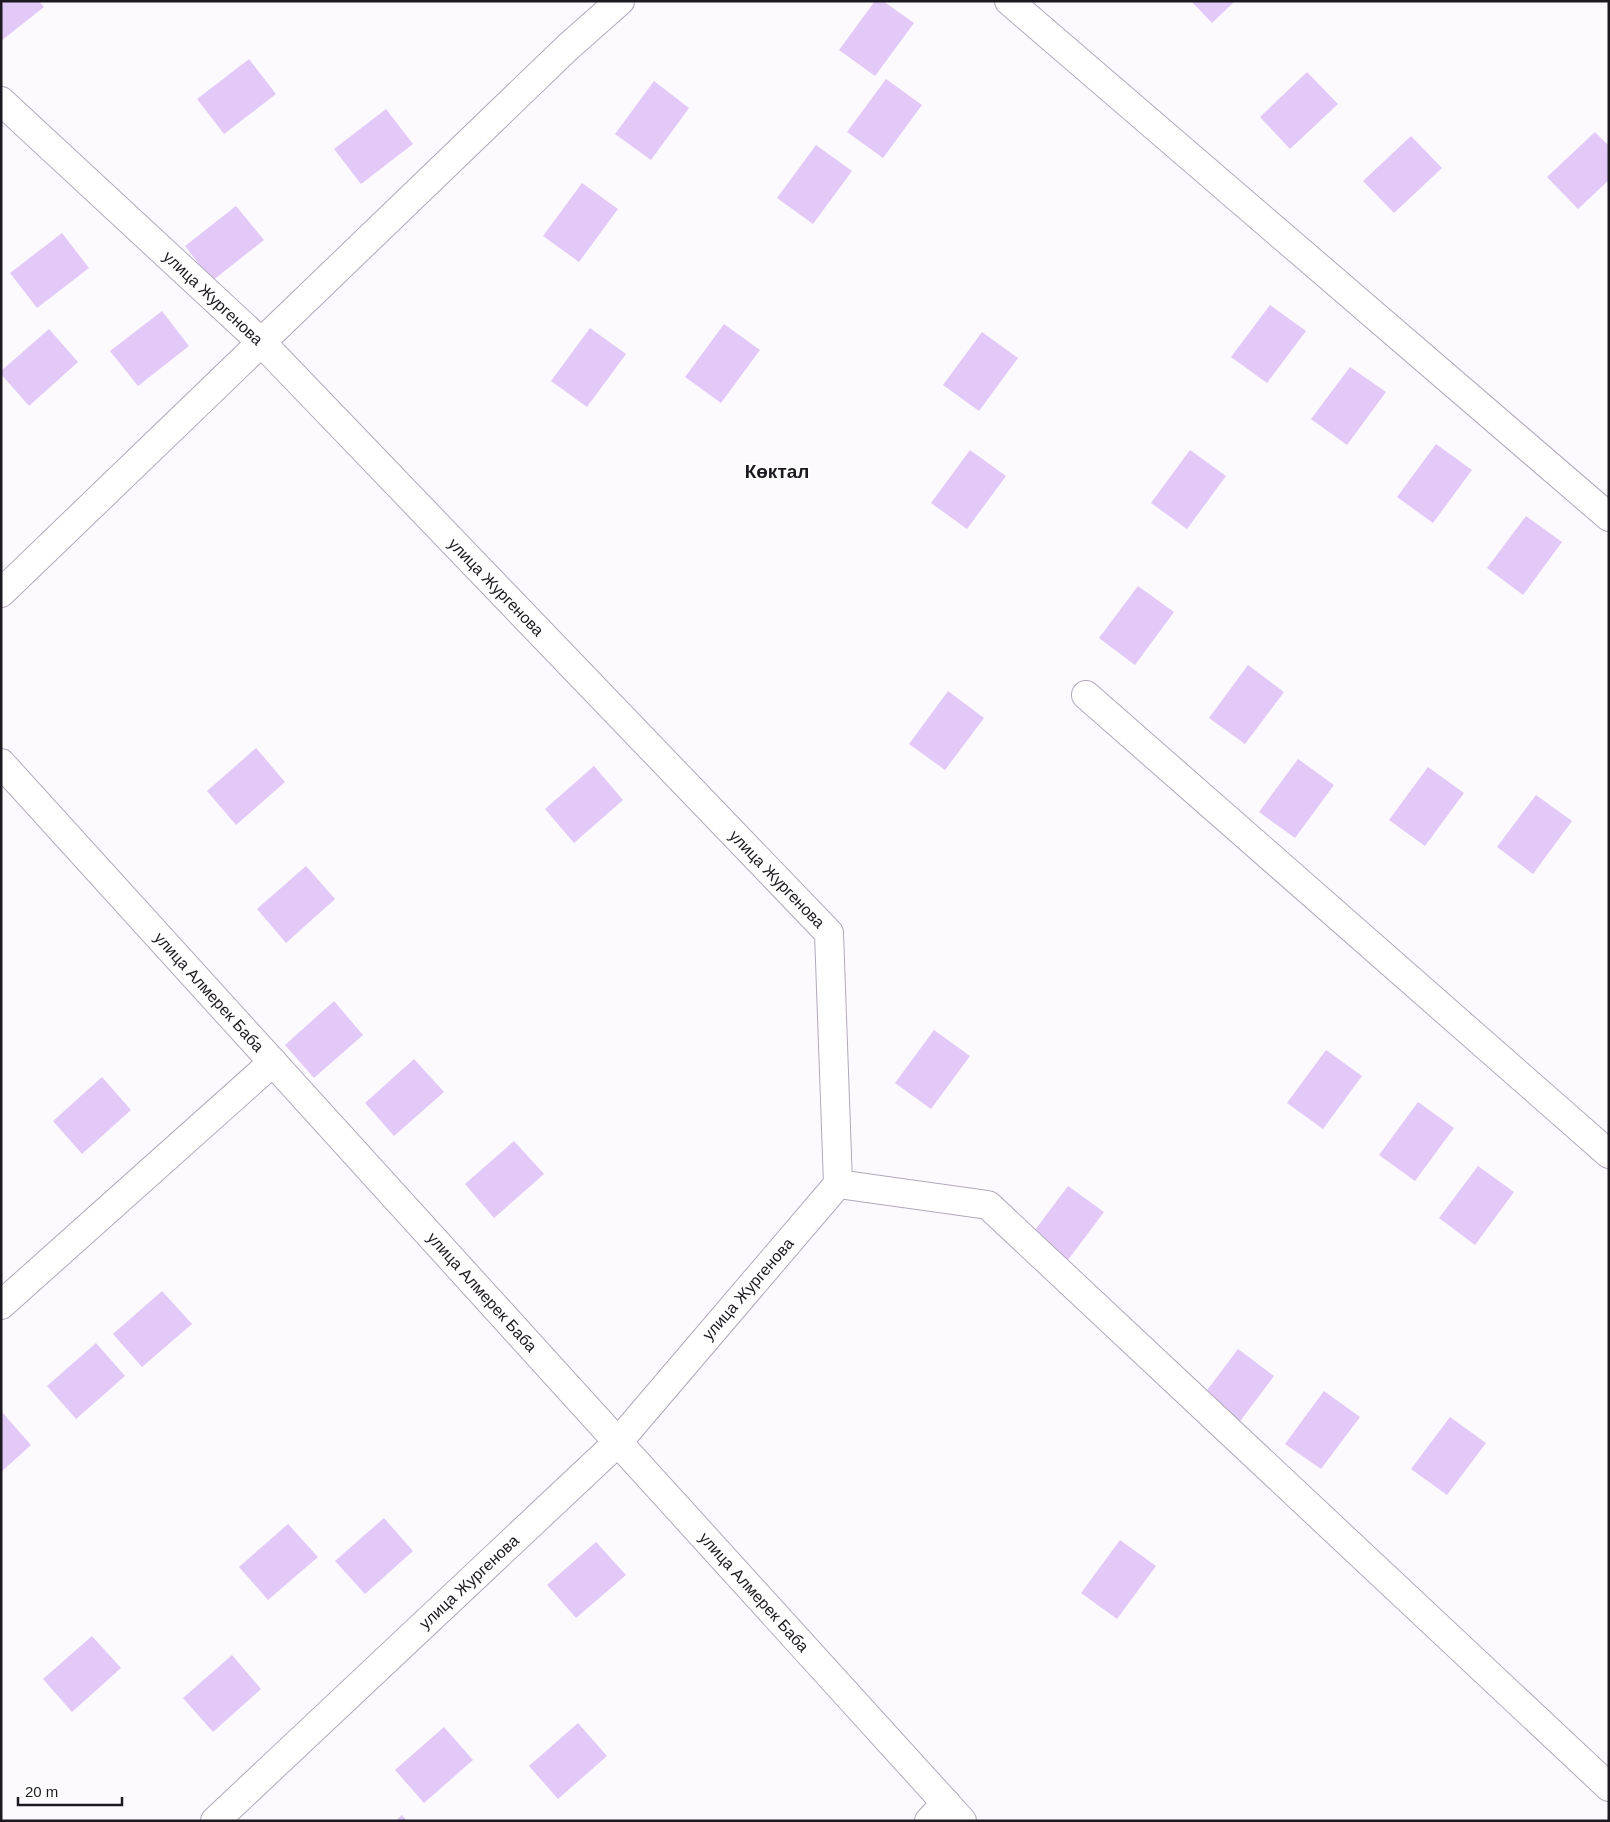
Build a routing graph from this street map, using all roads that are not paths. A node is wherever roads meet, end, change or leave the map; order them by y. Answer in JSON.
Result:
{"nodes":[{"id":1,"x":620,"y":1,"type":"edge"},
{"id":2,"x":1009,"y":1,"type":"edge"},
{"id":3,"x":1,"y":101,"type":"edge"},
{"id":4,"x":261,"y":342,"type":"junction"},
{"id":5,"x":1609,"y":516,"type":"edge"},
{"id":6,"x":1,"y":594,"type":"edge"},
{"id":7,"x":1086,"y":695,"type":"dead end"},
{"id":8,"x":1,"y":763,"type":"edge"},
{"id":9,"x":273,"y":1062,"type":"junction"},
{"id":10,"x":1609,"y":1154,"type":"edge"},
{"id":11,"x":838,"y":1184,"type":"junction"},
{"id":12,"x":1,"y":1305,"type":"edge"},
{"id":13,"x":618,"y":1442,"type":"junction"},
{"id":14,"x":1609,"y":1787,"type":"edge"},
{"id":15,"x":946,"y":1815,"type":"edge"},
{"id":16,"x":215,"y":1821,"type":"edge"}],
"edges":[{"from":1,"to":4,"type":"street"},
{"from":2,"to":5,"type":"street"},
{"from":3,"to":4,"type":"street","name":"улица Жургенова"},
{"from":4,"to":6,"type":"street"},
{"from":4,"to":11,"type":"street","name":"улица Жургенова"},
{"from":7,"to":10,"type":"street"},
{"from":8,"to":9,"type":"street","name":"улица Алмерек Баба"},
{"from":9,"to":12,"type":"street"},
{"from":9,"to":13,"type":"street","name":"улица Алмерек Баба"},
{"from":11,"to":13,"type":"street","name":"улица Жургенова"},
{"from":11,"to":14,"type":"street"},
{"from":13,"to":15,"type":"street","name":"улица Алмерек Баба"},
{"from":13,"to":16,"type":"street","name":"улица Жургенова"}]}
